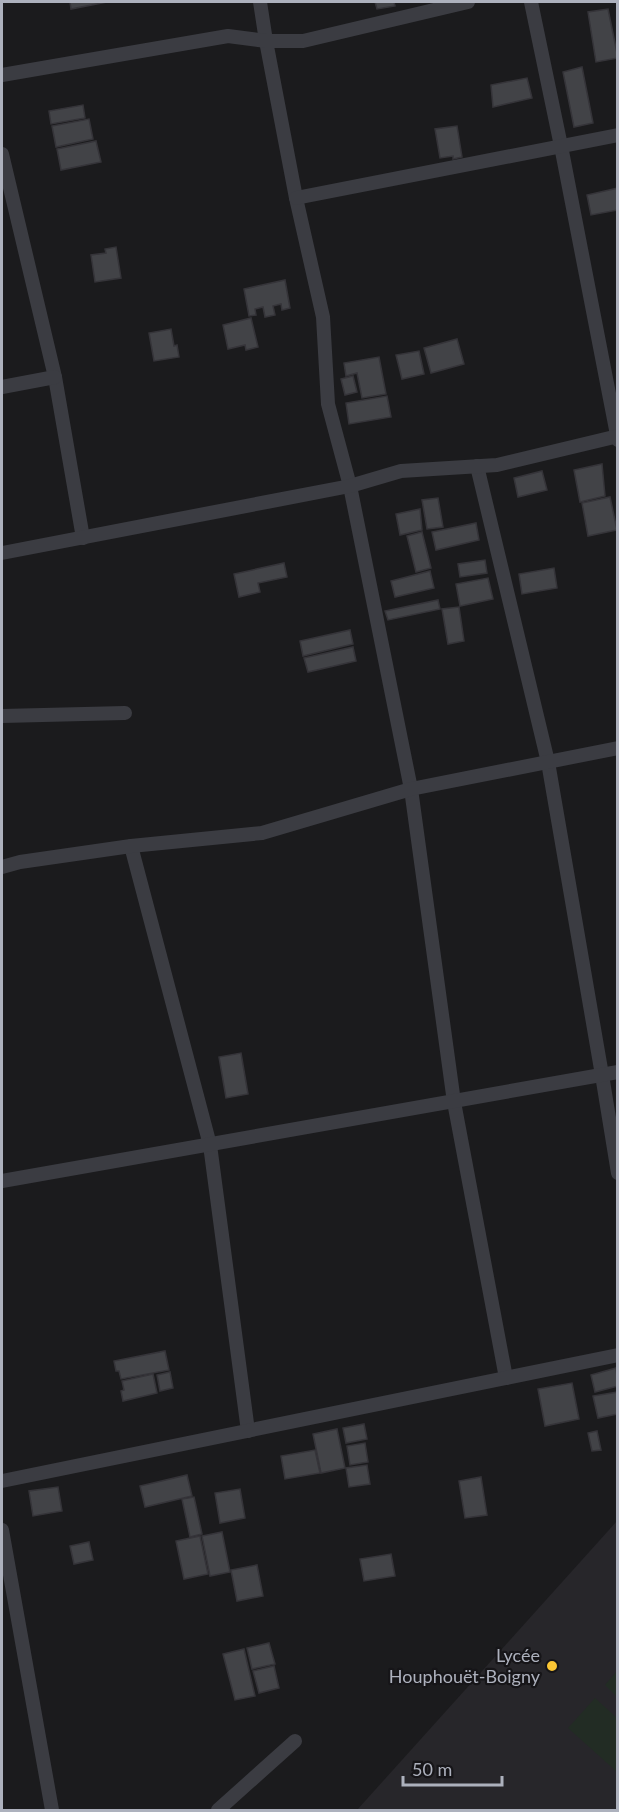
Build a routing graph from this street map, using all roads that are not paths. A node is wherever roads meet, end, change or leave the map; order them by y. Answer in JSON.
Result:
{"nodes":[{"id":1,"x":260,"y":2,"type":"edge"},
{"id":2,"x":468,"y":2,"type":"edge"},
{"id":3,"x":531,"y":2,"type":"edge"},
{"id":4,"x":266,"y":41,"type":"junction"},
{"id":5,"x":2,"y":75,"type":"edge"},
{"id":6,"x":618,"y":135,"type":"edge"},
{"id":7,"x":561,"y":146,"type":"junction"},
{"id":8,"x":2,"y":154,"type":"edge"},
{"id":9,"x":296,"y":198,"type":"junction"},
{"id":10,"x":55,"y":377,"type":"junction"},
{"id":11,"x":2,"y":387,"type":"edge"},
{"id":12,"x":617,"y":437,"type":"edge"},
{"id":13,"x":477,"y":466,"type":"junction"},
{"id":14,"x":350,"y":486,"type":"junction"},
{"id":15,"x":83,"y":538,"type":"junction"},
{"id":16,"x":2,"y":553,"type":"edge"},
{"id":17,"x":125,"y":712,"type":"dead end"},
{"id":18,"x":2,"y":717,"type":"edge"},
{"id":19,"x":618,"y":748,"type":"edge"},
{"id":20,"x":548,"y":762,"type":"junction"},
{"id":21,"x":411,"y":789,"type":"junction"},
{"id":22,"x":131,"y":846,"type":"junction"},
{"id":23,"x":2,"y":867,"type":"edge"},
{"id":24,"x":618,"y":1072,"type":"edge"},
{"id":25,"x":602,"y":1075,"type":"junction"},
{"id":26,"x":454,"y":1102,"type":"junction"},
{"id":27,"x":210,"y":1145,"type":"junction"},
{"id":28,"x":618,"y":1173,"type":"edge"},
{"id":29,"x":2,"y":1181,"type":"edge"},
{"id":30,"x":618,"y":1355,"type":"edge"},
{"id":31,"x":506,"y":1378,"type":"junction"},
{"id":32,"x":248,"y":1431,"type":"junction"},
{"id":33,"x":2,"y":1481,"type":"edge"},
{"id":34,"x":2,"y":1530,"type":"edge"},
{"id":35,"x":295,"y":1741,"type":"dead end"},
{"id":36,"x":52,"y":1810,"type":"edge"},
{"id":37,"x":218,"y":1810,"type":"edge"}],
"edges":[{"from":1,"to":4,"type":"street"},
{"from":2,"to":4,"type":"street"},
{"from":3,"to":7,"type":"street"},
{"from":4,"to":5,"type":"street"},
{"from":4,"to":9,"type":"street"},
{"from":6,"to":7,"type":"street"},
{"from":7,"to":9,"type":"street"},
{"from":7,"to":12,"type":"street"},
{"from":8,"to":10,"type":"street"},
{"from":9,"to":14,"type":"street"},
{"from":10,"to":11,"type":"street"},
{"from":10,"to":15,"type":"street"},
{"from":12,"to":13,"type":"street"},
{"from":13,"to":14,"type":"street"},
{"from":13,"to":20,"type":"street"},
{"from":14,"to":15,"type":"street"},
{"from":14,"to":21,"type":"street"},
{"from":15,"to":16,"type":"street"},
{"from":17,"to":18,"type":"street"},
{"from":19,"to":20,"type":"street"},
{"from":20,"to":21,"type":"street"},
{"from":20,"to":25,"type":"street"},
{"from":21,"to":22,"type":"street"},
{"from":21,"to":26,"type":"street"},
{"from":22,"to":23,"type":"street"},
{"from":22,"to":27,"type":"street"},
{"from":24,"to":25,"type":"street"},
{"from":25,"to":26,"type":"street"},
{"from":25,"to":28,"type":"street"},
{"from":26,"to":27,"type":"street"},
{"from":26,"to":31,"type":"street"},
{"from":27,"to":29,"type":"street"},
{"from":27,"to":32,"type":"street"},
{"from":30,"to":31,"type":"street"},
{"from":31,"to":32,"type":"street"},
{"from":32,"to":33,"type":"street"},
{"from":34,"to":36,"type":"street"},
{"from":35,"to":37,"type":"street"}]}
